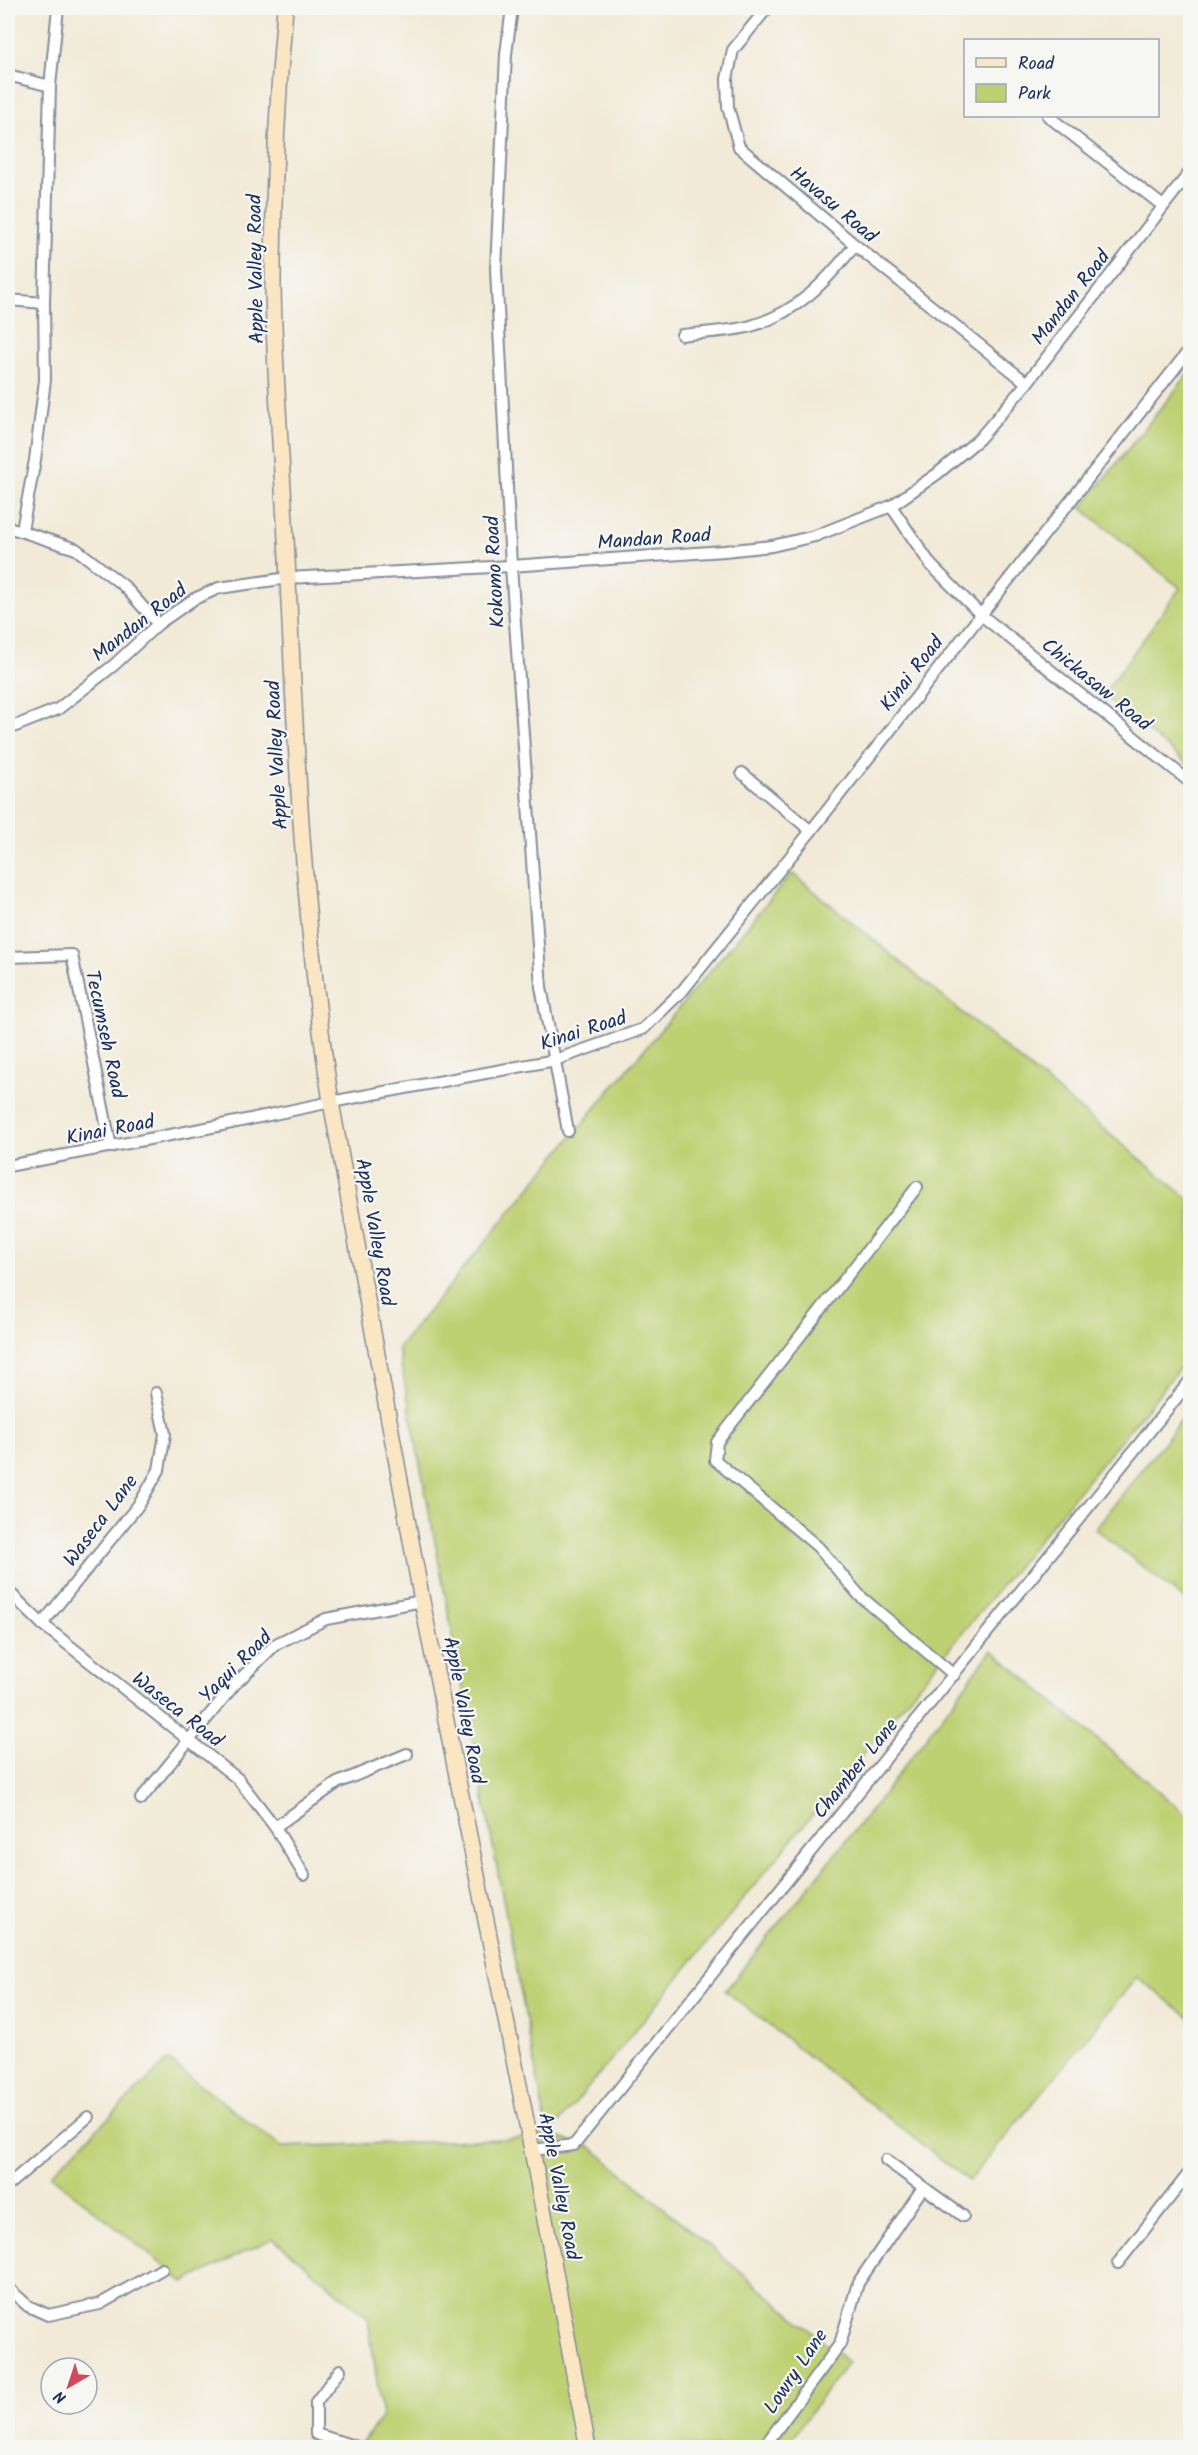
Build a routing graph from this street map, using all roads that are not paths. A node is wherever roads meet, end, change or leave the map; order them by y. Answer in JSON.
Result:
{"nodes":[{"id":1,"x":58,"y":8,"type":"edge"},
{"id":2,"x":285,"y":8,"type":"edge"},
{"id":3,"x":512,"y":8,"type":"edge"},
{"id":4,"x":767,"y":8,"type":"edge"},
{"id":5,"x":8,"y":75,"type":"edge"},
{"id":6,"x":50,"y":86,"type":"junction"},
{"id":7,"x":1049,"y":117,"type":"edge"},
{"id":8,"x":1191,"y":172,"type":"edge"},
{"id":9,"x":1163,"y":206,"type":"junction"},
{"id":10,"x":855,"y":245,"type":"junction"},
{"id":11,"x":8,"y":300,"type":"edge"},
{"id":12,"x":44,"y":303,"type":"junction"},
{"id":13,"x":682,"y":335,"type":"dead end"},
{"id":14,"x":1191,"y":349,"type":"edge"},
{"id":15,"x":1027,"y":383,"type":"junction"},
{"id":16,"x":891,"y":506,"type":"junction"},
{"id":17,"x":8,"y":527,"type":"edge"},
{"id":18,"x":22,"y":530,"type":"junction"},
{"id":19,"x":511,"y":566,"type":"junction"},
{"id":20,"x":288,"y":578,"type":"junction"},
{"id":21,"x":980,"y":614,"type":"junction"},
{"id":22,"x":158,"y":624,"type":"junction"},
{"id":23,"x":8,"y":729,"type":"edge"},
{"id":24,"x":742,"y":773,"type":"dead end"},
{"id":25,"x":1191,"y":782,"type":"edge"},
{"id":26,"x":811,"y":831,"type":"junction"},
{"id":27,"x":8,"y":957,"type":"edge"},
{"id":28,"x":555,"y":1060,"type":"junction"},
{"id":29,"x":331,"y":1102,"type":"junction"},
{"id":30,"x":568,"y":1131,"type":"dead end"},
{"id":31,"x":111,"y":1147,"type":"junction"},
{"id":32,"x":8,"y":1166,"type":"edge"},
{"id":33,"x":917,"y":1187,"type":"dead end"},
{"id":34,"x":1191,"y":1381,"type":"edge"},
{"id":35,"x":156,"y":1393,"type":"dead end"},
{"id":36,"x":8,"y":1591,"type":"edge"},
{"id":37,"x":422,"y":1601,"type":"junction"},
{"id":38,"x":42,"y":1624,"type":"junction"},
{"id":39,"x":954,"y":1676,"type":"junction"},
{"id":40,"x":189,"y":1742,"type":"junction"},
{"id":41,"x":407,"y":1754,"type":"dead end"},
{"id":42,"x":141,"y":1800,"type":"dead end"},
{"id":43,"x":275,"y":1827,"type":"junction"},
{"id":44,"x":304,"y":1875,"type":"dead end"},
{"id":45,"x":88,"y":2117,"type":"dead end"},
{"id":46,"x":532,"y":2150,"type":"junction"},
{"id":47,"x":886,"y":2160,"type":"dead end"},
{"id":48,"x":1191,"y":2172,"type":"edge"},
{"id":49,"x":8,"y":2185,"type":"edge"},
{"id":50,"x":922,"y":2188,"type":"junction"},
{"id":51,"x":963,"y":2216,"type":"dead end"},
{"id":52,"x":1118,"y":2263,"type":"dead end"},
{"id":53,"x":162,"y":2269,"type":"dead end"},
{"id":54,"x":8,"y":2288,"type":"edge"},
{"id":55,"x":340,"y":2370,"type":"dead end"},
{"id":56,"x":360,"y":2448,"type":"edge"},
{"id":57,"x":588,"y":2448,"type":"edge"},
{"id":58,"x":764,"y":2448,"type":"edge"}],
"edges":[{"from":1,"to":6,"type":"street"},
{"from":2,"to":20,"type":"main road","name":"Apple Valley Road"},
{"from":3,"to":19,"type":"street","name":"Kokomo Road"},
{"from":4,"to":10,"type":"street","name":"Havasu Road"},
{"from":5,"to":6,"type":"street"},
{"from":6,"to":12,"type":"street"},
{"from":7,"to":9,"type":"street"},
{"from":8,"to":9,"type":"street","name":"Mandan Road"},
{"from":9,"to":15,"type":"street","name":"Mandan Road"},
{"from":10,"to":13,"type":"street"},
{"from":10,"to":15,"type":"street","name":"Havasu Road"},
{"from":11,"to":12,"type":"street"},
{"from":12,"to":18,"type":"street"},
{"from":14,"to":21,"type":"street","name":"Kinai Road"},
{"from":15,"to":16,"type":"street","name":"Mandan Road"},
{"from":16,"to":19,"type":"street","name":"Mandan Road"},
{"from":16,"to":21,"type":"street"},
{"from":17,"to":18,"type":"street"},
{"from":18,"to":22,"type":"street"},
{"from":19,"to":20,"type":"street","name":"Mandan Road"},
{"from":19,"to":28,"type":"street","name":"Kokomo Road"},
{"from":20,"to":22,"type":"street","name":"Mandan Road"},
{"from":20,"to":29,"type":"main road","name":"Apple Valley Road"},
{"from":21,"to":25,"type":"street","name":"Chickasaw Road"},
{"from":21,"to":26,"type":"street","name":"Kinai Road"},
{"from":22,"to":23,"type":"street","name":"Mandan Road"},
{"from":24,"to":26,"type":"street"},
{"from":26,"to":28,"type":"street","name":"Kinai Road"},
{"from":27,"to":31,"type":"street","name":"Tecumseh Road"},
{"from":28,"to":29,"type":"street","name":"Kinai Road"},
{"from":28,"to":30,"type":"street","name":"Kokomo Road"},
{"from":29,"to":31,"type":"street","name":"Kinai Road"},
{"from":29,"to":37,"type":"main road","name":"Apple Valley Road"},
{"from":31,"to":32,"type":"street","name":"Kinai Road"},
{"from":33,"to":39,"type":"street"},
{"from":34,"to":39,"type":"street","name":"Chamber Lane"},
{"from":35,"to":38,"type":"street","name":"Waseca Lane"},
{"from":36,"to":38,"type":"street","name":"Waseca Road"},
{"from":37,"to":40,"type":"street","name":"Yaqui Road"},
{"from":37,"to":46,"type":"main road","name":"Apple Valley Road"},
{"from":38,"to":40,"type":"street","name":"Waseca Road"},
{"from":39,"to":46,"type":"street","name":"Chamber Lane"},
{"from":40,"to":42,"type":"street","name":"Yaqui Road"},
{"from":40,"to":43,"type":"street","name":"Waseca Road"},
{"from":41,"to":43,"type":"street"},
{"from":43,"to":44,"type":"street","name":"Waseca Road"},
{"from":45,"to":49,"type":"street"},
{"from":46,"to":57,"type":"main road","name":"Apple Valley Road"},
{"from":47,"to":50,"type":"street"},
{"from":48,"to":52,"type":"street"},
{"from":50,"to":51,"type":"street"},
{"from":50,"to":58,"type":"street","name":"Lowry Lane"},
{"from":53,"to":54,"type":"street"},
{"from":55,"to":56,"type":"street"}]}
